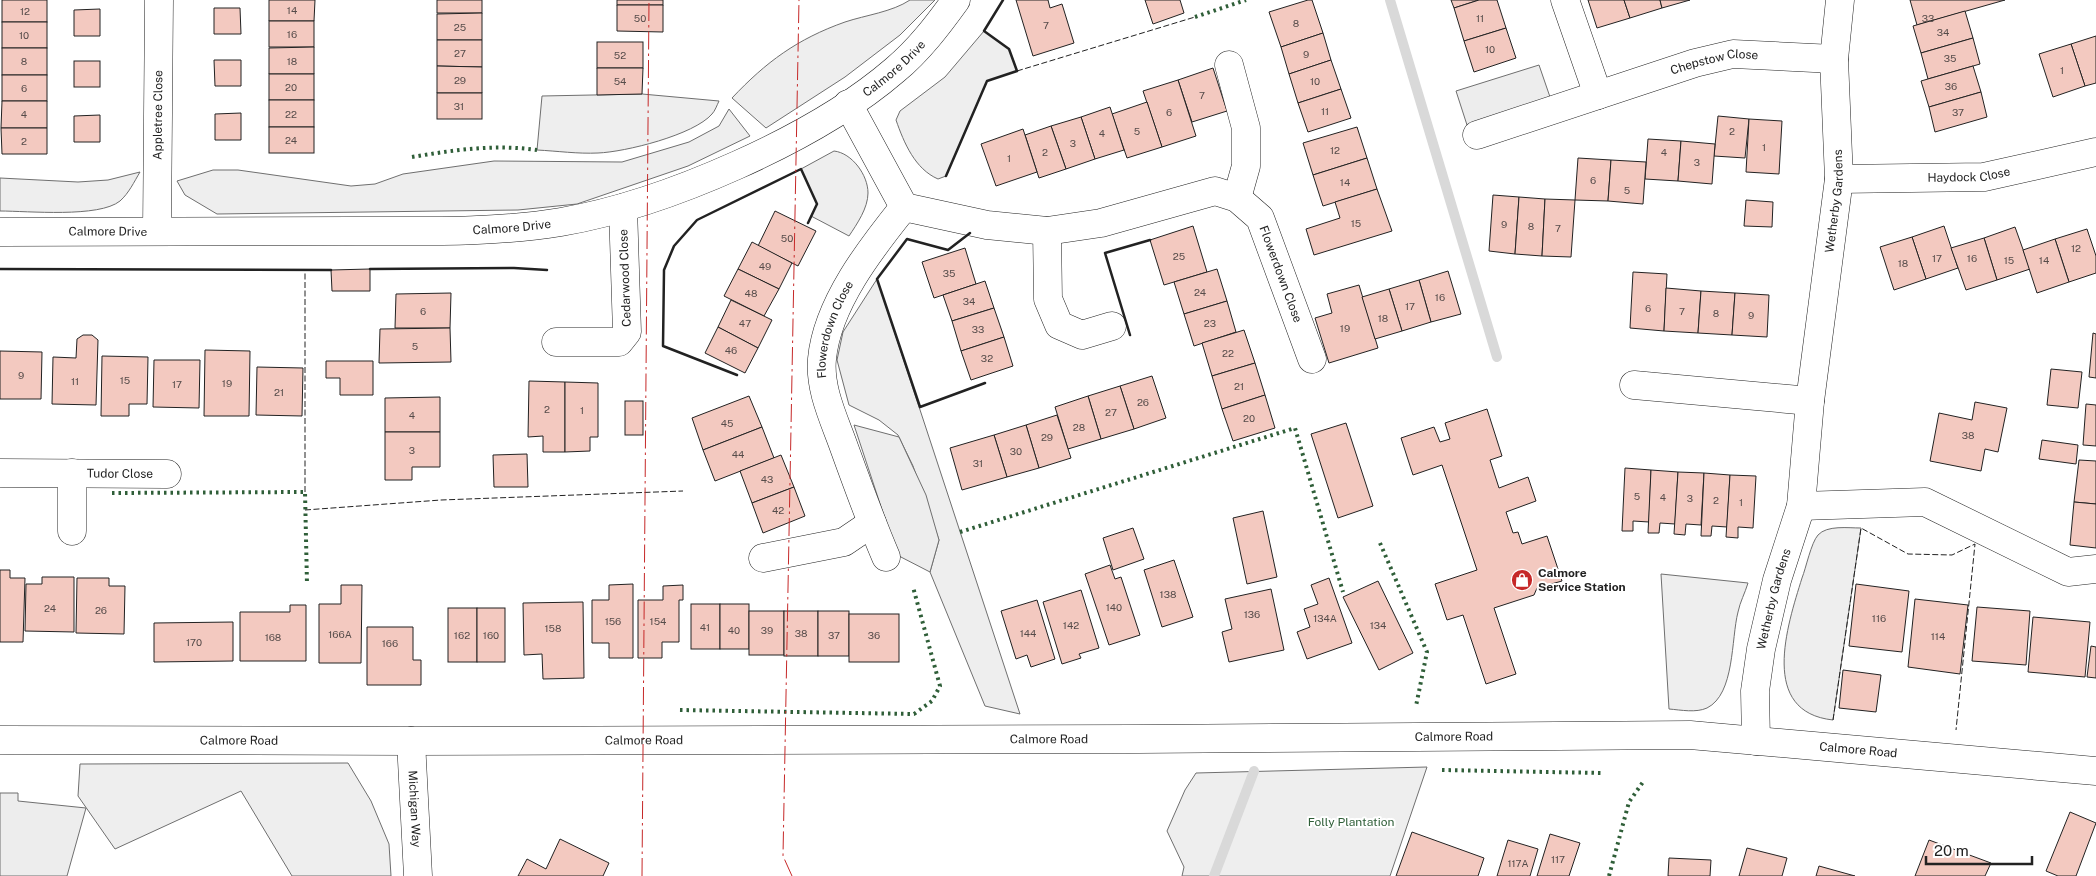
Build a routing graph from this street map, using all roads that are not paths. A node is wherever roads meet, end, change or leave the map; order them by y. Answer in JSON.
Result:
{"nodes":[{"id":1,"x":159,"y":0,"type":"edge"},
{"id":2,"x":956,"y":0,"type":"edge"},
{"id":3,"x":1565,"y":0,"type":"edge"},
{"id":4,"x":1840,"y":0,"type":"edge"},
{"id":5,"x":1834,"y":59,"type":"junction"},
{"id":6,"x":1229,"y":66,"type":"dead end"},
{"id":7,"x":1598,"y":95,"type":"junction"},
{"id":8,"x":848,"y":104,"type":"junction"},
{"id":9,"x":1477,"y":135,"type":"dead end"},
{"id":10,"x":2096,"y":152,"type":"edge"},
{"id":11,"x":1839,"y":179,"type":"junction"},
{"id":12,"x":1238,"y":198,"type":"junction"},
{"id":13,"x":904,"y":207,"type":"junction"},
{"id":14,"x":623,"y":208,"type":"junction"},
{"id":15,"x":157,"y":230,"type":"junction"},
{"id":16,"x":1047,"y":231,"type":"junction"},
{"id":17,"x":0,"y":232,"type":"edge"},
{"id":18,"x":1112,"y":326,"type":"dead end"},
{"id":19,"x":556,"y":342,"type":"dead end"},
{"id":20,"x":1312,"y":359,"type":"dead end"},
{"id":21,"x":1634,"y":385,"type":"dead end"},
{"id":22,"x":1810,"y":401,"type":"junction"},
{"id":23,"x":0,"y":473,"type":"edge"},
{"id":24,"x":72,"y":473,"type":"junction"},
{"id":25,"x":167,"y":474,"type":"dead end"},
{"id":26,"x":1801,"y":506,"type":"junction"},
{"id":27,"x":872,"y":523,"type":"junction"},
{"id":28,"x":72,"y":531,"type":"dead end"},
{"id":29,"x":886,"y":557,"type":"dead end"},
{"id":30,"x":764,"y":558,"type":"dead end"},
{"id":31,"x":2096,"y":569,"type":"edge"},
{"id":32,"x":0,"y":740,"type":"edge"},
{"id":33,"x":412,"y":741,"type":"junction"},
{"id":34,"x":1756,"y":741,"type":"junction"},
{"id":35,"x":2096,"y":771,"type":"edge"},
{"id":36,"x":418,"y":876,"type":"edge"}],
"edges":[{"from":1,"to":15,"type":"street","name":"Appletree Close"},
{"from":2,"to":8,"type":"street","name":"Calmore Drive"},
{"from":3,"to":7,"type":"street"},
{"from":4,"to":5,"type":"street","name":"Wetherby Gardens"},
{"from":5,"to":7,"type":"street","name":"Chepstow Close"},
{"from":5,"to":11,"type":"street","name":"Wetherby Gardens"},
{"from":6,"to":12,"type":"street"},
{"from":7,"to":9,"type":"street","name":"Chepstow Close"},
{"from":8,"to":13,"type":"street"},
{"from":8,"to":14,"type":"street","name":"Calmore Drive"},
{"from":10,"to":11,"type":"street","name":"Haydock Close"},
{"from":11,"to":22,"type":"street","name":"Wetherby Gardens"},
{"from":12,"to":16,"type":"street","name":"Flowerdown Close"},
{"from":12,"to":20,"type":"street","name":"Flowerdown Close"},
{"from":13,"to":16,"type":"street","name":"Flowerdown Close"},
{"from":13,"to":27,"type":"street","name":"Flowerdown Close"},
{"from":14,"to":15,"type":"street","name":"Calmore Drive"},
{"from":14,"to":19,"type":"street","name":"Cedarwood Close"},
{"from":15,"to":17,"type":"street","name":"Calmore Drive"},
{"from":16,"to":18,"type":"street"},
{"from":21,"to":22,"type":"street"},
{"from":22,"to":26,"type":"street","name":"Wetherby Gardens"},
{"from":23,"to":24,"type":"street","name":"Tudor Close"},
{"from":24,"to":25,"type":"street","name":"Tudor Close"},
{"from":24,"to":28,"type":"street","name":"Tudor Close"},
{"from":26,"to":31,"type":"street"},
{"from":26,"to":34,"type":"street","name":"Wetherby Gardens"},
{"from":27,"to":29,"type":"street","name":"Flowerdown Close"},
{"from":27,"to":30,"type":"street"},
{"from":32,"to":33,"type":"street","name":"Calmore Road"},
{"from":33,"to":34,"type":"street","name":"Calmore Road"},
{"from":33,"to":36,"type":"street","name":"Michigan Way"},
{"from":34,"to":35,"type":"street","name":"Calmore Road"}]}
